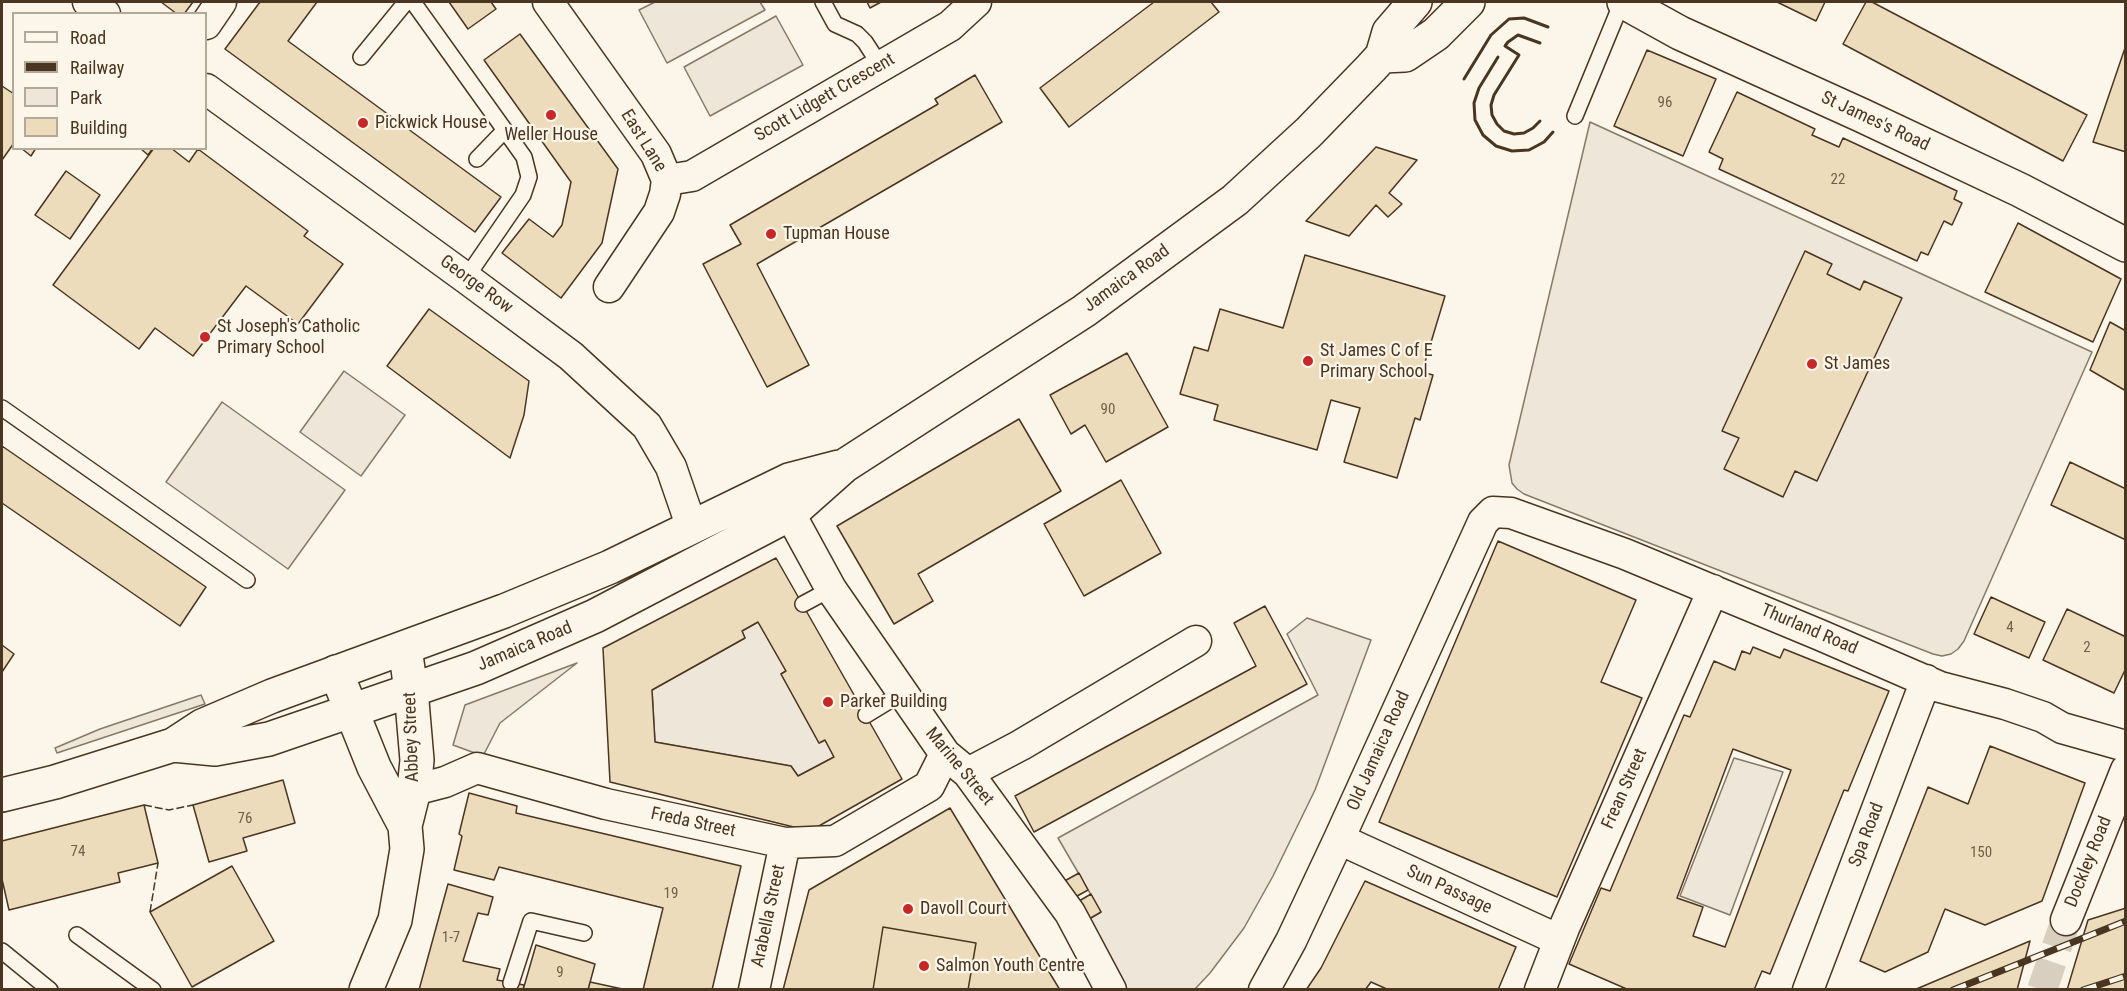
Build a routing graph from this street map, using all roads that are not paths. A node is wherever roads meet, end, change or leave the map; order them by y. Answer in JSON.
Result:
{"nodes":[{"id":1,"x":88,"y":2,"type":"edge"},
{"id":2,"x":221,"y":2,"type":"edge"},
{"id":3,"x":406,"y":2,"type":"edge"},
{"id":4,"x":413,"y":2,"type":"edge"},
{"id":5,"x":548,"y":2,"type":"edge"},
{"id":6,"x":822,"y":2,"type":"edge"},
{"id":7,"x":975,"y":2,"type":"edge"},
{"id":8,"x":1415,"y":2,"type":"edge"},
{"id":9,"x":1468,"y":2,"type":"edge"},
{"id":10,"x":1623,"y":2,"type":"edge"},
{"id":11,"x":102,"y":12,"type":"edge"},
{"id":12,"x":207,"y":23,"type":"edge"},
{"id":13,"x":1382,"y":56,"type":"junction"},
{"id":14,"x":361,"y":57,"type":"dead end"},
{"id":15,"x":880,"y":65,"type":"junction"},
{"id":16,"x":207,"y":89,"type":"edge"},
{"id":17,"x":1575,"y":116,"type":"dead end"},
{"id":18,"x":505,"y":130,"type":"junction"},
{"id":19,"x":477,"y":159,"type":"dead end"},
{"id":20,"x":667,"y":180,"type":"junction"},
{"id":21,"x":2126,"y":245,"type":"edge"},
{"id":22,"x":466,"y":278,"type":"junction"},
{"id":23,"x":609,"y":287,"type":"dead end"},
{"id":24,"x":2,"y":408,"type":"edge"},
{"id":25,"x":844,"y":466,"type":"junction"},
{"id":26,"x":1493,"y":512,"type":"joint"},
{"id":27,"x":790,"y":514,"type":"junction"},
{"id":28,"x":692,"y":528,"type":"junction"},
{"id":29,"x":248,"y":580,"type":"dead end"},
{"id":30,"x":831,"y":589,"type":"junction"},
{"id":31,"x":1713,"y":590,"type":"junction"},
{"id":32,"x":803,"y":604,"type":"dead end"},
{"id":33,"x":1196,"y":641,"type":"dead end"},
{"id":34,"x":405,"y":648,"type":"junction"},
{"id":35,"x":336,"y":672,"type":"junction"},
{"id":36,"x":1926,"y":680,"type":"junction"},
{"id":37,"x":411,"y":690,"type":"junction"},
{"id":38,"x":902,"y":693,"type":"junction"},
{"id":39,"x":352,"y":712,"type":"junction"},
{"id":40,"x":866,"y":715,"type":"dead end"},
{"id":41,"x":173,"y":745,"type":"junction"},
{"id":42,"x":2126,"y":746,"type":"edge"},
{"id":43,"x":945,"y":754,"type":"junction"},
{"id":44,"x":2126,"y":770,"type":"edge"},
{"id":45,"x":968,"y":773,"type":"junction"},
{"id":46,"x":414,"y":790,"type":"junction"},
{"id":47,"x":2,"y":795,"type":"edge"},
{"id":48,"x":405,"y":826,"type":"junction"},
{"id":49,"x":1339,"y":839,"type":"junction"},
{"id":50,"x":785,"y":843,"type":"junction"},
{"id":51,"x":2066,"y":920,"type":"tunnel mouth"},
{"id":52,"x":585,"y":933,"type":"dead end"},
{"id":53,"x":77,"y":935,"type":"dead end"},
{"id":54,"x":1559,"y":940,"type":"junction"},
{"id":55,"x":2,"y":951,"type":"edge"},
{"id":56,"x":511,"y":983,"type":"dead end"},
{"id":57,"x":1546,"y":988,"type":"edge"},
{"id":58,"x":50,"y":990,"type":"edge"},
{"id":59,"x":153,"y":990,"type":"edge"},
{"id":60,"x":366,"y":990,"type":"edge"},
{"id":61,"x":754,"y":990,"type":"edge"},
{"id":62,"x":1111,"y":990,"type":"edge"},
{"id":63,"x":1264,"y":990,"type":"edge"},
{"id":64,"x":1808,"y":990,"type":"edge"}],
"edges":[{"from":1,"to":11,"type":"street"},
{"from":2,"to":12,"type":"street"},
{"from":3,"to":14,"type":"lane"},
{"from":4,"to":18,"type":"lane"},
{"from":5,"to":20,"type":"street","name":"East Lane"},
{"from":6,"to":15,"type":"lane"},
{"from":7,"to":15,"type":"street","name":"Scott Lidgett Crescent"},
{"from":8,"to":13,"type":"main road","name":"Jamaica Road"},
{"from":9,"to":13,"type":"main road"},
{"from":10,"to":17,"type":"lane"},
{"from":10,"to":21,"type":"main road","name":"St James's Road"},
{"from":13,"to":25,"type":"main road","name":"Jamaica Road"},
{"from":15,"to":20,"type":"street","name":"Scott Lidgett Crescent"},
{"from":16,"to":22,"type":"street","name":"George Row"},
{"from":18,"to":19,"type":"lane"},
{"from":18,"to":22,"type":"lane"},
{"from":20,"to":23,"type":"street","name":"East Lane"},
{"from":22,"to":28,"type":"street","name":"George Row"},
{"from":24,"to":29,"type":"lane"},
{"from":25,"to":27,"type":"main road","name":"Jamaica Road"},
{"from":25,"to":28,"type":"main road","name":"Jamaica Road"},
{"from":26,"to":31,"type":"street","name":"Thurland Road"},
{"from":26,"to":49,"type":"street","name":"Old Jamaica Road"},
{"from":27,"to":30,"type":"street","name":"Marine Street"},
{"from":27,"to":37,"type":"main road","name":"Jamaica Road"},
{"from":28,"to":34,"type":"main road","name":"Jamaica Road"},
{"from":30,"to":32,"type":"lane"},
{"from":30,"to":38,"type":"street","name":"Marine Street"},
{"from":31,"to":36,"type":"street","name":"Thurland Road"},
{"from":31,"to":54,"type":"street","name":"Frean Street"},
{"from":33,"to":45,"type":"street"},
{"from":34,"to":35,"type":"main road","name":"Jamaica Road"},
{"from":34,"to":37,"type":"main road","name":"Abbey Street"},
{"from":35,"to":39,"type":"main road","name":"Abbey Street"},
{"from":35,"to":41,"type":"main road","name":"Jamaica Road"},
{"from":36,"to":42,"type":"street","name":"Thurland Road"},
{"from":36,"to":64,"type":"street","name":"Spa Road"},
{"from":37,"to":39,"type":"main road","name":"Jamaica Road"},
{"from":37,"to":46,"type":"main road","name":"Abbey Street"},
{"from":38,"to":40,"type":"lane"},
{"from":38,"to":43,"type":"street","name":"Marine Street"},
{"from":39,"to":41,"type":"main road","name":"Jamaica Road"},
{"from":39,"to":48,"type":"main road","name":"Abbey Street"},
{"from":41,"to":47,"type":"main road","name":"Jamaica Road"},
{"from":43,"to":45,"type":"street","name":"Marine Street"},
{"from":43,"to":50,"type":"street","name":"Freda Street"},
{"from":44,"to":51,"type":"street","name":"Dockley Road"},
{"from":45,"to":62,"type":"street","name":"Marine Street"},
{"from":46,"to":48,"type":"main road","name":"Abbey Street"},
{"from":46,"to":50,"type":"street","name":"Freda Street"},
{"from":48,"to":60,"type":"main road","name":"Abbey Street"},
{"from":49,"to":54,"type":"street","name":"Sun Passage"},
{"from":49,"to":63,"type":"street","name":"Old Jamaica Road"},
{"from":50,"to":61,"type":"street","name":"Arabella Street"},
{"from":52,"to":56,"type":"lane"},
{"from":53,"to":59,"type":"lane"},
{"from":54,"to":57,"type":"street","name":"Frean Street"},
{"from":55,"to":58,"type":"lane"}]}
